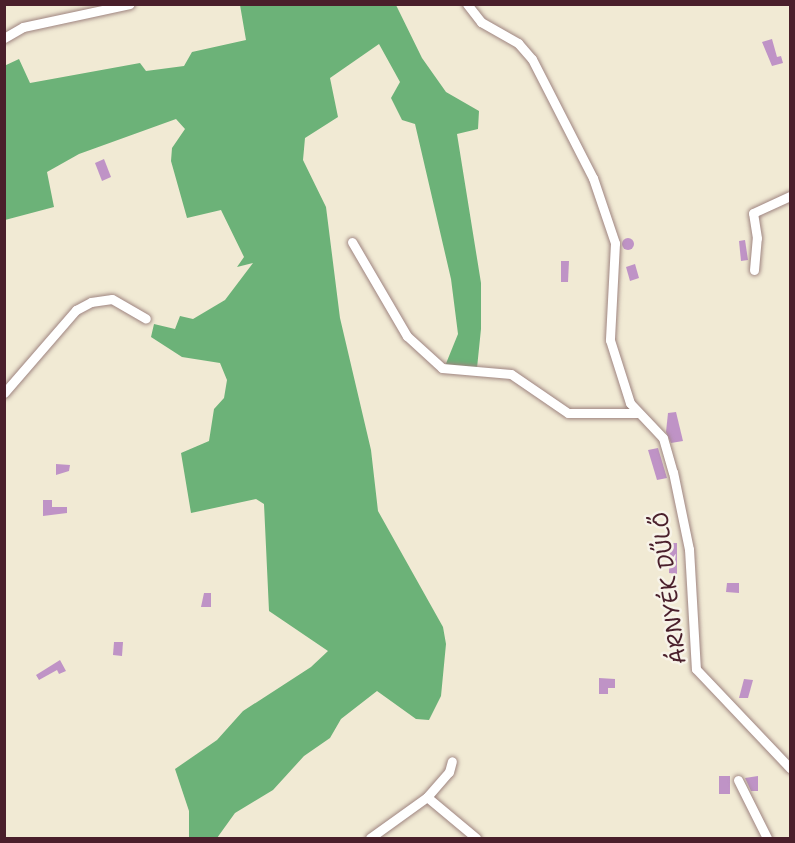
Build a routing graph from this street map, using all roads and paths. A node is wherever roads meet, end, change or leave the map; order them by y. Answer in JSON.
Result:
{"nodes":[{"id":1,"x":130,"y":4,"type":"edge"},
{"id":2,"x":466,"y":4,"type":"edge"},
{"id":3,"x":4,"y":38,"type":"edge"},
{"id":4,"x":790,"y":196,"type":"edge"},
{"id":5,"x":352,"y":242,"type":"dead end"},
{"id":6,"x":754,"y":270,"type":"dead end"},
{"id":7,"x":146,"y":319,"type":"dead end"},
{"id":8,"x":4,"y":393,"type":"edge"},
{"id":9,"x":636,"y":413,"type":"junction"},
{"id":10,"x":452,"y":761,"type":"dead end"},
{"id":11,"x":790,"y":768,"type":"edge"},
{"id":12,"x":738,"y":780,"type":"dead end"},
{"id":13,"x":427,"y":797,"type":"junction"},
{"id":14,"x":370,"y":838,"type":"edge"},
{"id":15,"x":476,"y":838,"type":"edge"},
{"id":16,"x":767,"y":838,"type":"edge"}],
"edges":[{"from":1,"to":3,"type":"street"},
{"from":2,"to":9,"type":"street"},
{"from":4,"to":6,"type":"street"},
{"from":5,"to":9,"type":"street"},
{"from":7,"to":8,"type":"street"},
{"from":9,"to":11,"type":"street","name":"ÁRNYÉK DŰLŐ"},
{"from":10,"to":13,"type":"street"},
{"from":12,"to":16,"type":"street"},
{"from":13,"to":14,"type":"street"},
{"from":13,"to":15,"type":"street"}]}
